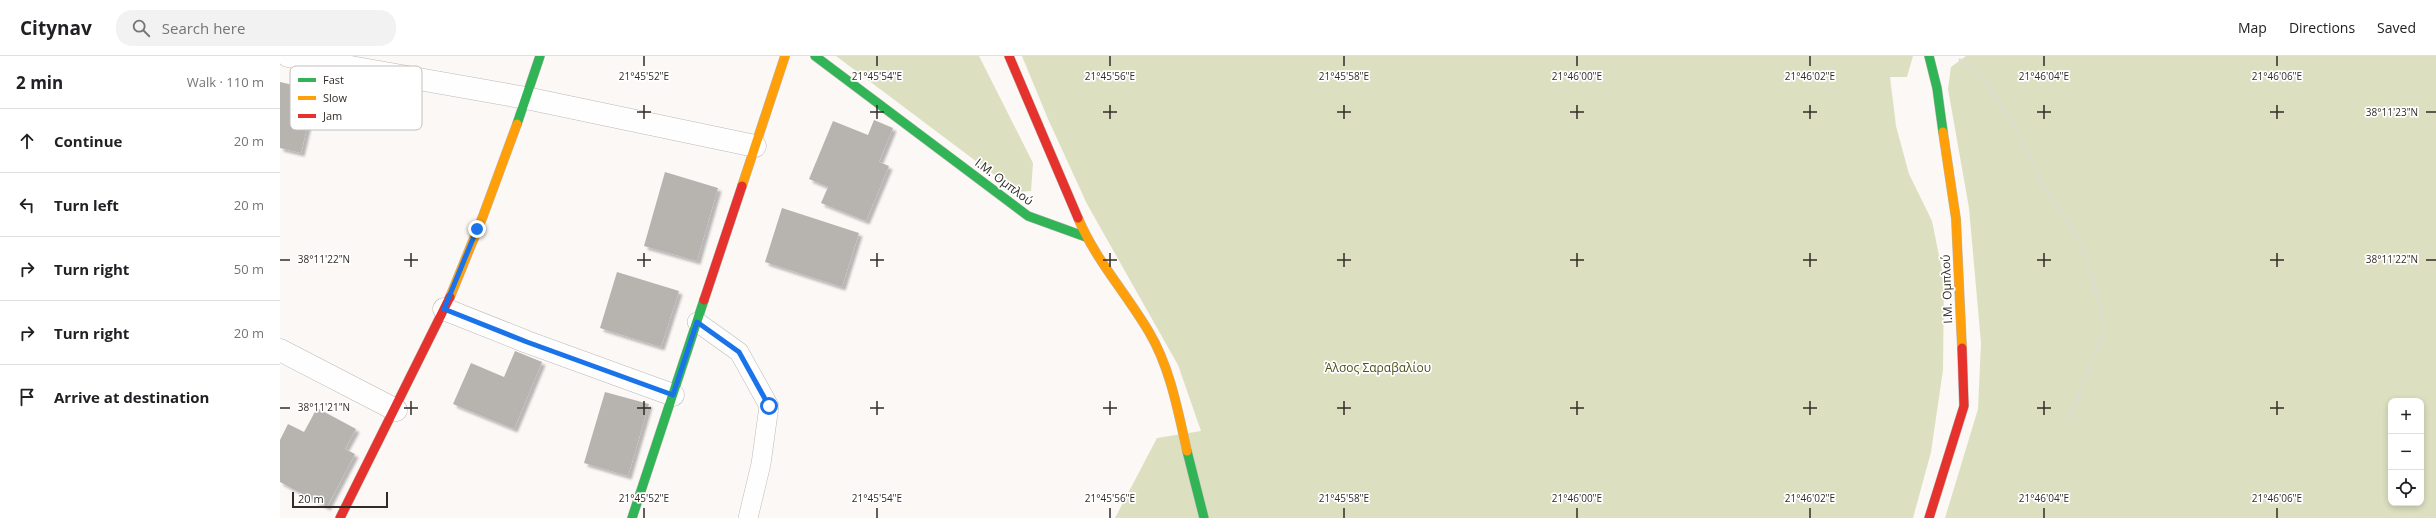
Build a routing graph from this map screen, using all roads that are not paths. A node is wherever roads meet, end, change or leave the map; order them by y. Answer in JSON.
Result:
{"nodes":[{"id":1,"x":288,"y":56,"type":"edge"},
{"id":2,"x":540,"y":56,"type":"edge"},
{"id":3,"x":785,"y":56,"type":"edge"},
{"id":4,"x":815,"y":56,"type":"edge"},
{"id":5,"x":1009,"y":56,"type":"edge"},
{"id":6,"x":1929,"y":56,"type":"edge"},
{"id":7,"x":345,"y":66,"type":"edge"},
{"id":8,"x":422,"y":80,"type":"edge"},
{"id":9,"x":526,"y":98,"type":"junction"},
{"id":10,"x":755,"y":146,"type":"junction"},
{"id":11,"x":1086,"y":237,"type":"junction"},
{"id":12,"x":444,"y":309,"type":"junction"},
{"id":13,"x":697,"y":322,"type":"junction"},
{"id":14,"x":280,"y":350,"type":"edge"},
{"id":15,"x":673,"y":395,"type":"junction"},
{"id":16,"x":396,"y":410,"type":"junction"},
{"id":17,"x":340,"y":518,"type":"edge"},
{"id":18,"x":632,"y":518,"type":"edge"},
{"id":19,"x":748,"y":518,"type":"edge"},
{"id":20,"x":1204,"y":518,"type":"edge"},
{"id":21,"x":1929,"y":518,"type":"edge"}],
"edges":[{"from":1,"to":7,"type":"street"},
{"from":2,"to":9,"type":"street"},
{"from":3,"to":10,"type":"street"},
{"from":4,"to":11,"type":"street","name":"Ι.Μ. Ομπλού"},
{"from":5,"to":11,"type":"street"},
{"from":6,"to":21,"type":"street","name":"Ι.Μ. Ομπλού"},
{"from":8,"to":9,"type":"street"},
{"from":9,"to":10,"type":"street"},
{"from":9,"to":12,"type":"street"},
{"from":10,"to":13,"type":"street"},
{"from":11,"to":20,"type":"street"},
{"from":12,"to":15,"type":"street"},
{"from":12,"to":16,"type":"street"},
{"from":13,"to":15,"type":"street"},
{"from":13,"to":19,"type":"lane"},
{"from":14,"to":16,"type":"street"},
{"from":15,"to":18,"type":"street"},
{"from":16,"to":17,"type":"street"}]}
